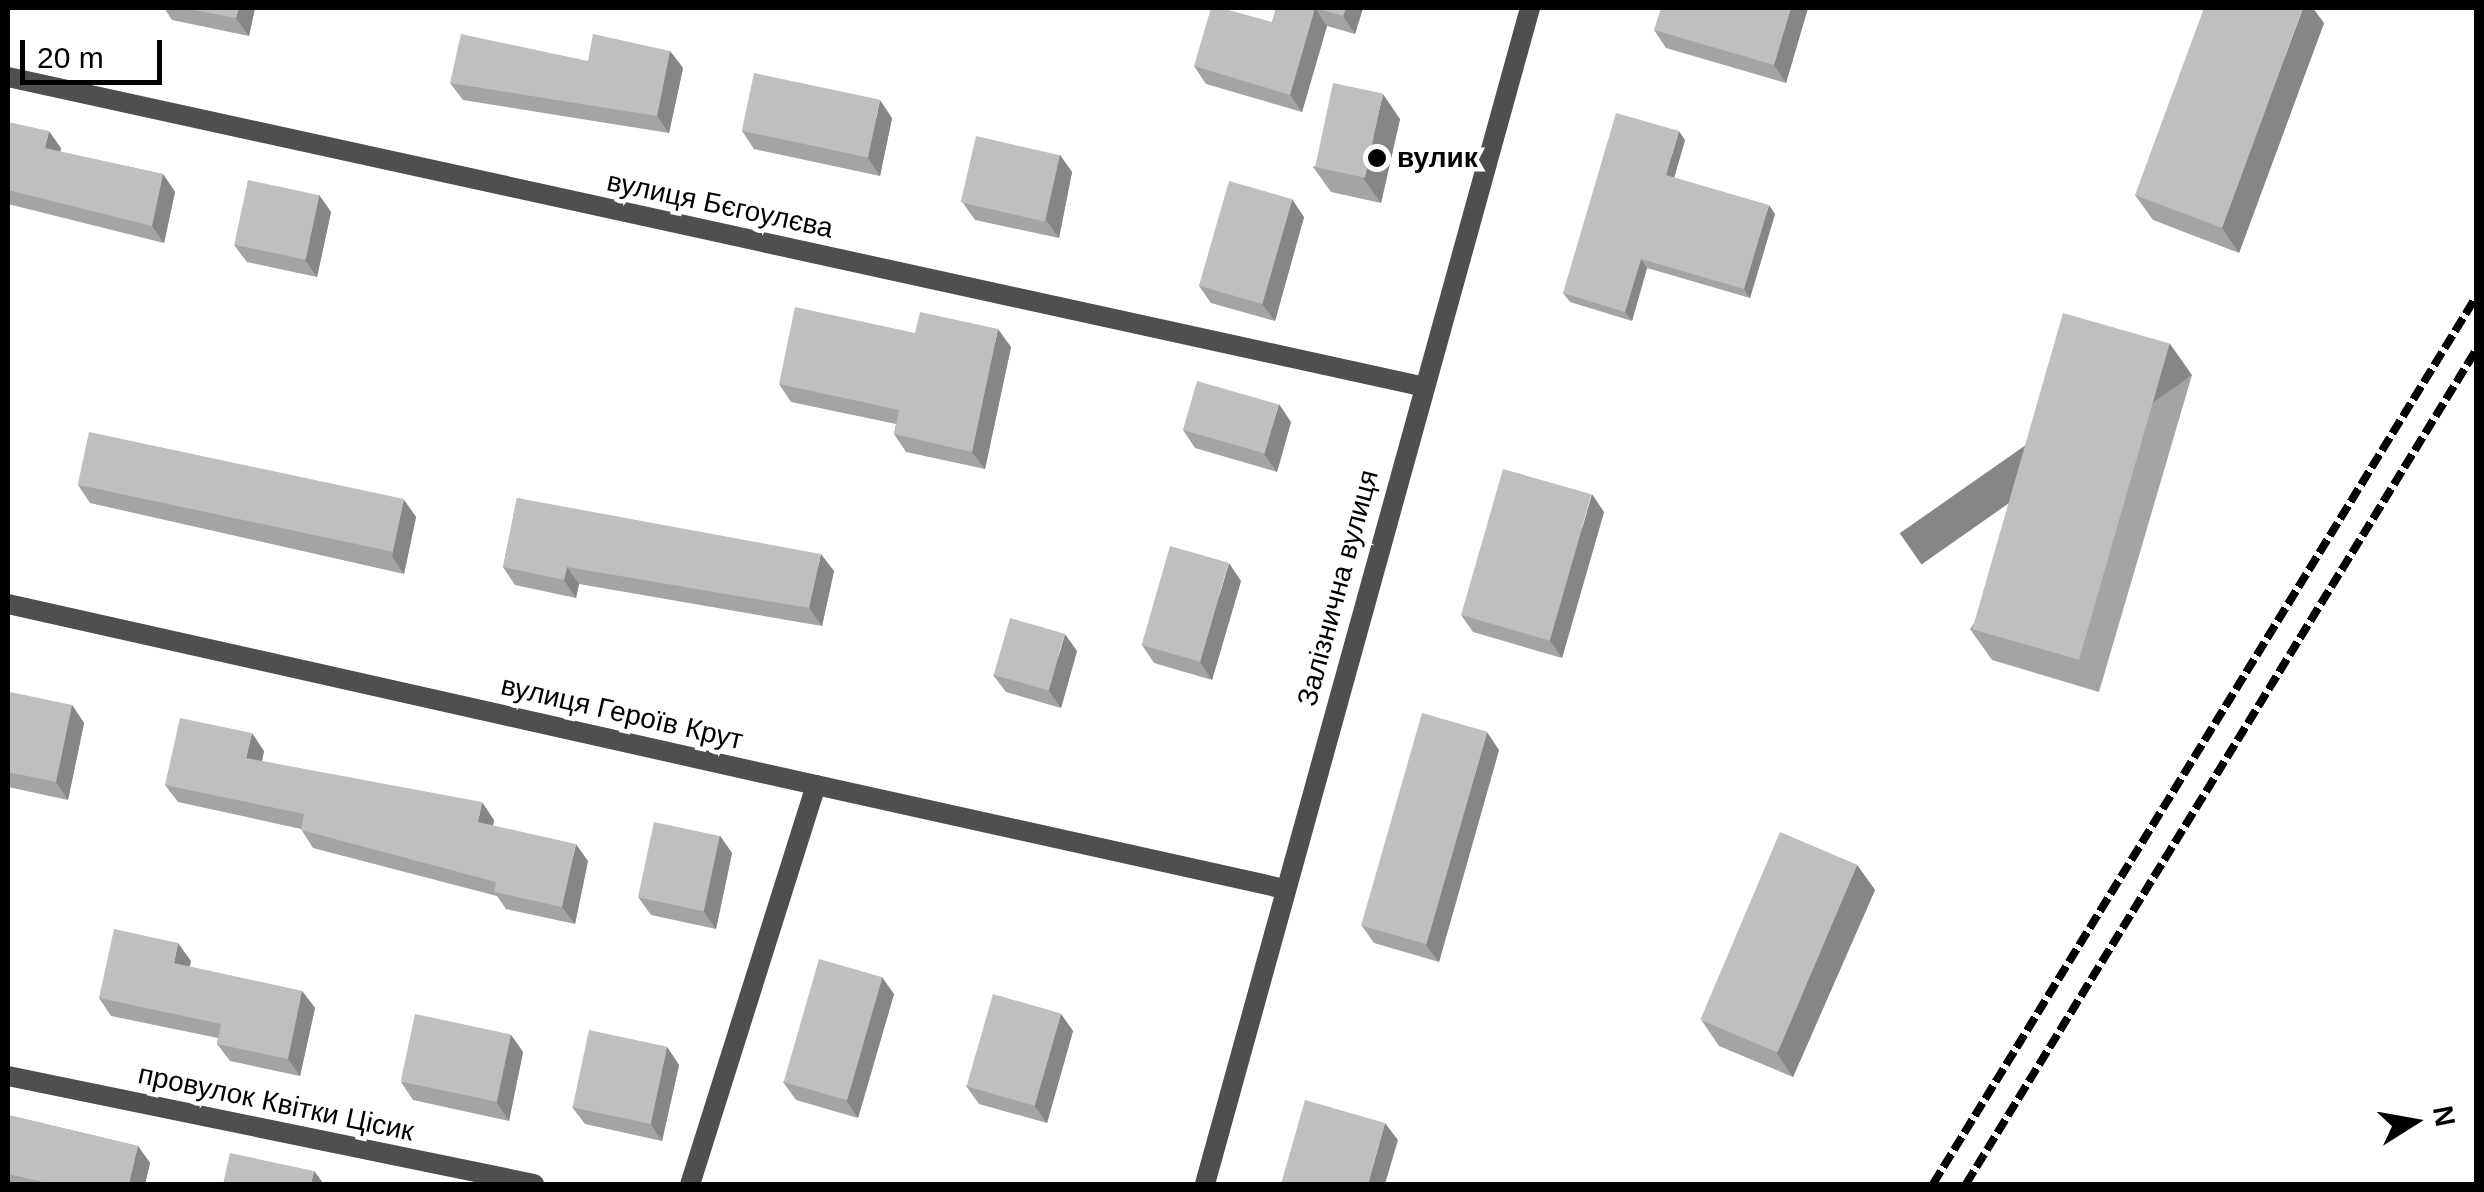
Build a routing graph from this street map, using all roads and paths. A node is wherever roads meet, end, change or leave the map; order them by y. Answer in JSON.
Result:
{"nodes":[{"id":1,"x":1530,"y":8,"type":"edge"},
{"id":2,"x":8,"y":77,"type":"edge"},
{"id":3,"x":1422,"y":386,"type":"junction"},
{"id":4,"x":8,"y":604,"type":"edge"},
{"id":5,"x":816,"y":785,"type":"junction"},
{"id":6,"x":1285,"y":889,"type":"junction"},
{"id":7,"x":8,"y":1076,"type":"edge"},
{"id":8,"x":534,"y":1184,"type":"edge"},
{"id":9,"x":690,"y":1184,"type":"edge"},
{"id":10,"x":1204,"y":1184,"type":"edge"}],
"edges":[{"from":1,"to":3,"type":"street","name":"Залізнична вулиця"},
{"from":2,"to":3,"type":"street","name":"вулиця Бєгоулєва"},
{"from":3,"to":6,"type":"street","name":"Залізнична вулиця"},
{"from":4,"to":5,"type":"street","name":"вулиця Героїв Крут"},
{"from":5,"to":6,"type":"street","name":"вулиця Героїв Крут"},
{"from":5,"to":9,"type":"street"},
{"from":6,"to":10,"type":"street","name":"Залізнична вулиця"},
{"from":7,"to":8,"type":"street","name":"провулок Квітки Цісик"}]}
